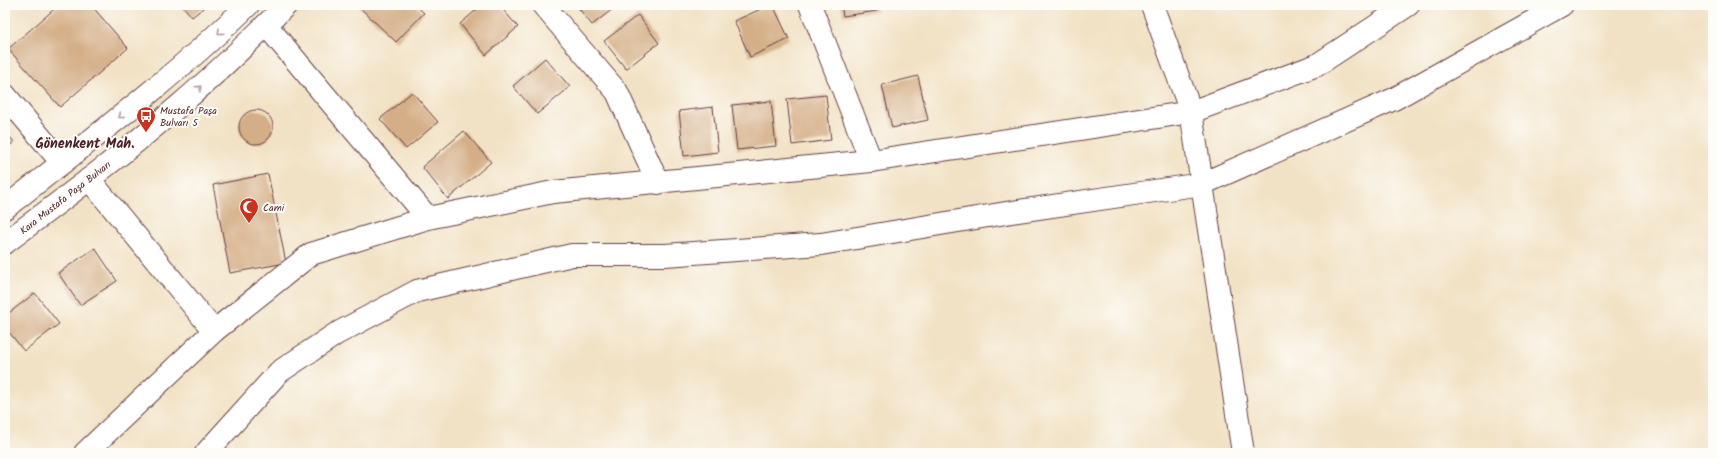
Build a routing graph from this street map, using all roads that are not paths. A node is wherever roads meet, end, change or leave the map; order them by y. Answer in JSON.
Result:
{"nodes":[{"id":1,"x":248,"y":5,"type":"edge"},
{"id":2,"x":286,"y":5,"type":"edge"},
{"id":3,"x":543,"y":5,"type":"edge"},
{"id":4,"x":810,"y":5,"type":"edge"},
{"id":5,"x":1152,"y":5,"type":"edge"},
{"id":6,"x":1562,"y":5,"type":"edge"},
{"id":7,"x":1405,"y":6,"type":"edge"},
{"id":8,"x":266,"y":25,"type":"junction"},
{"id":9,"x":5,"y":96,"type":"edge"},
{"id":10,"x":1191,"y":112,"type":"junction"},
{"id":11,"x":871,"y":161,"type":"junction"},
{"id":12,"x":62,"y":163,"type":"junction"},
{"id":13,"x":89,"y":179,"type":"junction"},
{"id":14,"x":658,"y":183,"type":"junction"},
{"id":15,"x":1202,"y":184,"type":"junction"},
{"id":16,"x":5,"y":208,"type":"edge"},
{"id":17,"x":428,"y":218,"type":"junction"},
{"id":18,"x":5,"y":243,"type":"edge"},
{"id":19,"x":214,"y":331,"type":"junction"},
{"id":20,"x":85,"y":453,"type":"edge"},
{"id":21,"x":206,"y":453,"type":"edge"},
{"id":22,"x":1244,"y":453,"type":"edge"}],
"edges":[{"from":1,"to":12,"type":"street","one_way":true},
{"from":2,"to":8,"type":"street","name":"Kara Mustafa Paşa Bulvarı"},
{"from":3,"to":14,"type":"street"},
{"from":4,"to":11,"type":"street"},
{"from":5,"to":10,"type":"street"},
{"from":6,"to":15,"type":"street"},
{"from":7,"to":10,"type":"street"},
{"from":13,"to":8,"type":"street","name":"Kara Mustafa Paşa Bulvarı","one_way":true},
{"from":8,"to":17,"type":"street"},
{"from":9,"to":12,"type":"street"},
{"from":10,"to":11,"type":"street"},
{"from":10,"to":15,"type":"street"},
{"from":11,"to":14,"type":"street"},
{"from":12,"to":16,"type":"street"},
{"from":13,"to":18,"type":"street","name":"Kara Mustafa Paşa Bulvarı"},
{"from":13,"to":19,"type":"street"},
{"from":14,"to":17,"type":"street"},
{"from":15,"to":21,"type":"street"},
{"from":15,"to":22,"type":"street"},
{"from":17,"to":19,"type":"street"},
{"from":19,"to":20,"type":"street"}]}
